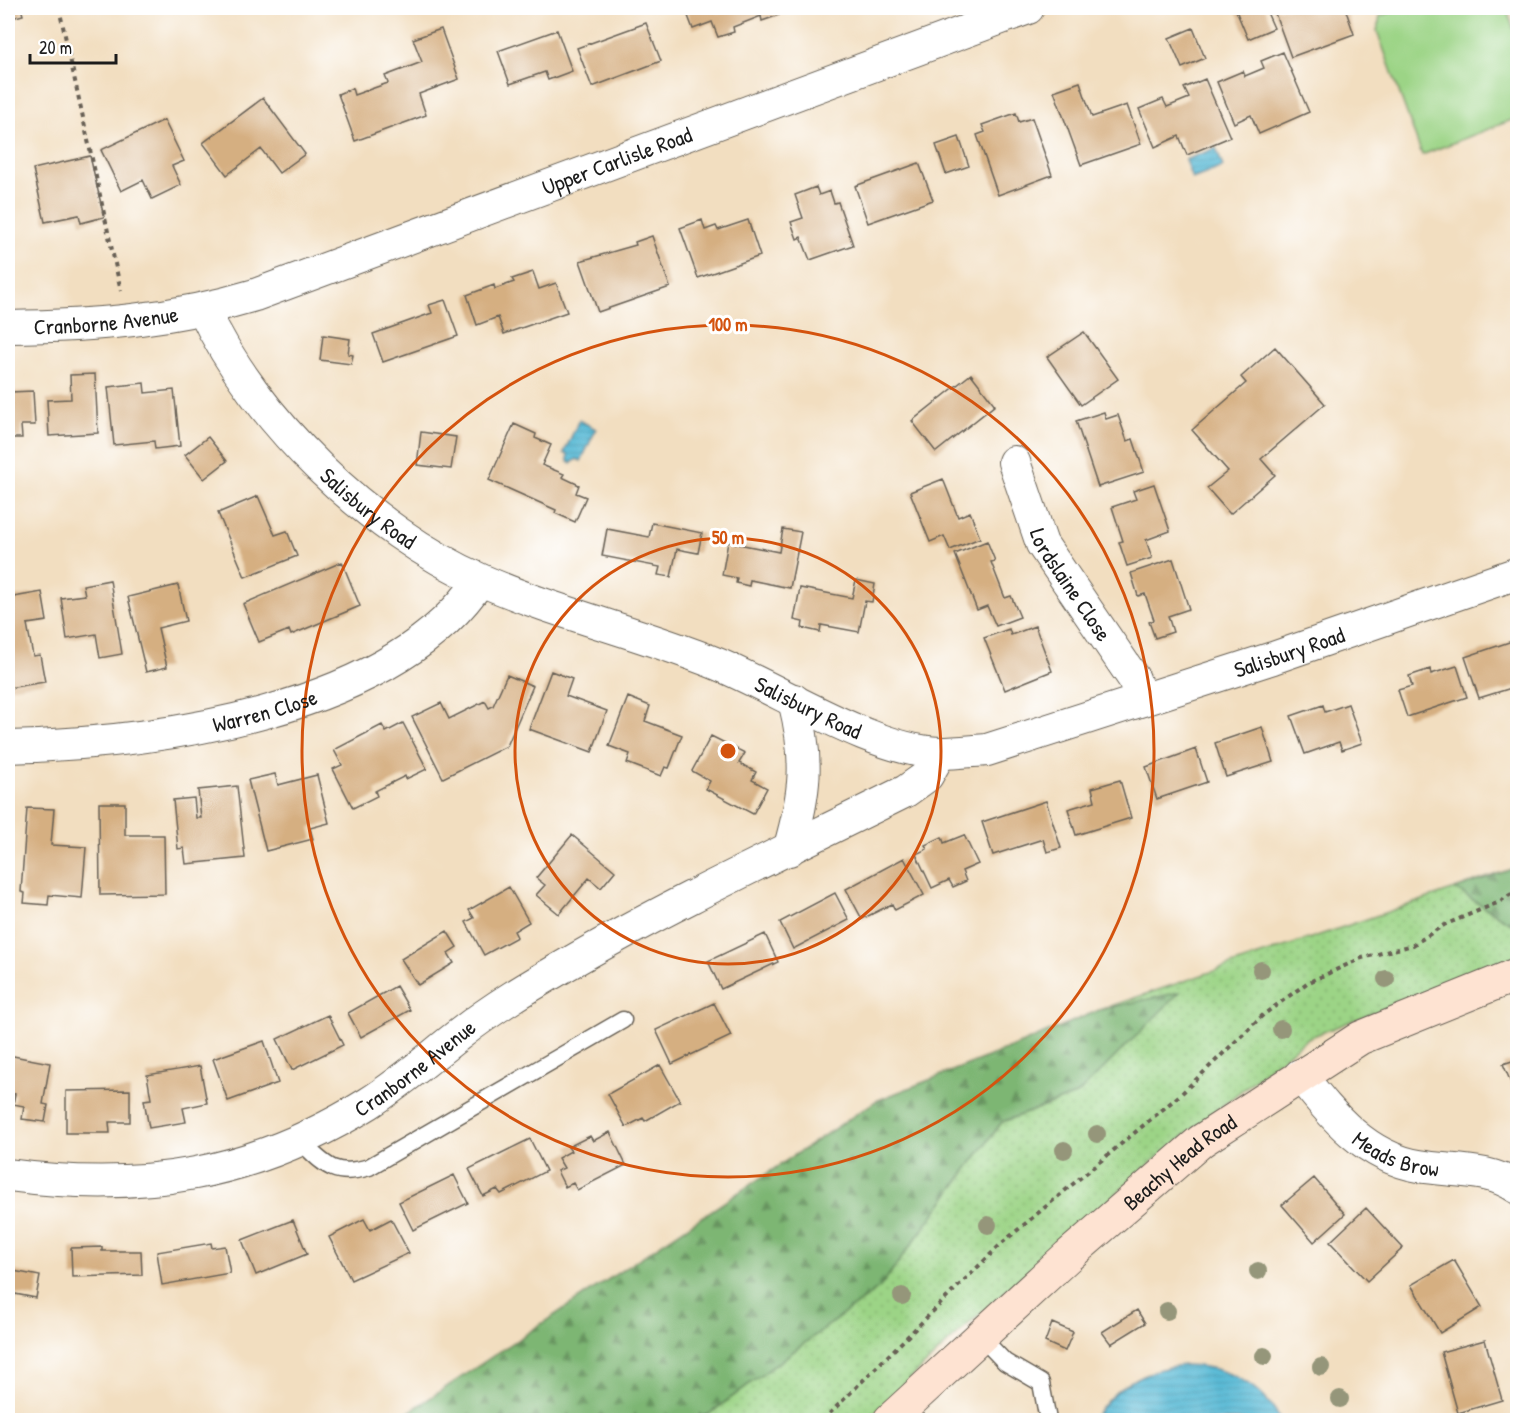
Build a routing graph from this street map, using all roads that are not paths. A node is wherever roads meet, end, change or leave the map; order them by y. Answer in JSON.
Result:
{"nodes":[{"id":1,"x":1028,"y":8,"type":"edge"},
{"id":2,"x":204,"y":310,"type":"junction"},
{"id":3,"x":8,"y":327,"type":"edge"},
{"id":4,"x":1014,"y":462,"type":"dead end"},
{"id":5,"x":1518,"y":573,"type":"edge"},
{"id":6,"x":480,"y":580,"type":"junction"},
{"id":7,"x":794,"y":700,"type":"junction"},
{"id":8,"x":1141,"y":700,"type":"junction"},
{"id":9,"x":8,"y":747,"type":"edge"},
{"id":10,"x":940,"y":753,"type":"junction"},
{"id":11,"x":789,"y":850,"type":"junction"},
{"id":12,"x":1518,"y":974,"type":"edge"},
{"id":13,"x":623,"y":1020,"type":"dead end"},
{"id":14,"x":1300,"y":1075,"type":"junction"},
{"id":15,"x":299,"y":1140,"type":"junction"},
{"id":16,"x":8,"y":1175,"type":"edge"},
{"id":17,"x":1518,"y":1188,"type":"edge"},
{"id":18,"x":981,"y":1337,"type":"junction"},
{"id":19,"x":890,"y":1420,"type":"edge"},
{"id":20,"x":1048,"y":1420,"type":"edge"}],
"edges":[{"from":1,"to":2,"type":"street","name":"Upper Carlisle Road"},
{"from":2,"to":3,"type":"street","name":"Cranborne Avenue"},
{"from":2,"to":6,"type":"street","name":"Salisbury Road"},
{"from":4,"to":8,"type":"street","name":"Lordslaine Close"},
{"from":5,"to":8,"type":"street","name":"Salisbury Road"},
{"from":6,"to":7,"type":"street","name":"Salisbury Road"},
{"from":6,"to":9,"type":"street","name":"Warren Close"},
{"from":7,"to":10,"type":"street","name":"Salisbury Road"},
{"from":7,"to":11,"type":"street"},
{"from":8,"to":10,"type":"street","name":"Salisbury Road"},
{"from":10,"to":11,"type":"street","name":"Cranborne Avenue"},
{"from":11,"to":15,"type":"street","name":"Cranborne Avenue"},
{"from":12,"to":14,"type":"street","name":"Beachy Head Road"},
{"from":13,"to":15,"type":"lane"},
{"from":14,"to":17,"type":"street","name":"Meads Brow"},
{"from":14,"to":18,"type":"street","name":"Beachy Head Road"},
{"from":15,"to":16,"type":"street","name":"Cranborne Avenue"},
{"from":18,"to":19,"type":"street","name":"Beachy Head Road"},
{"from":18,"to":20,"type":"lane"}]}
